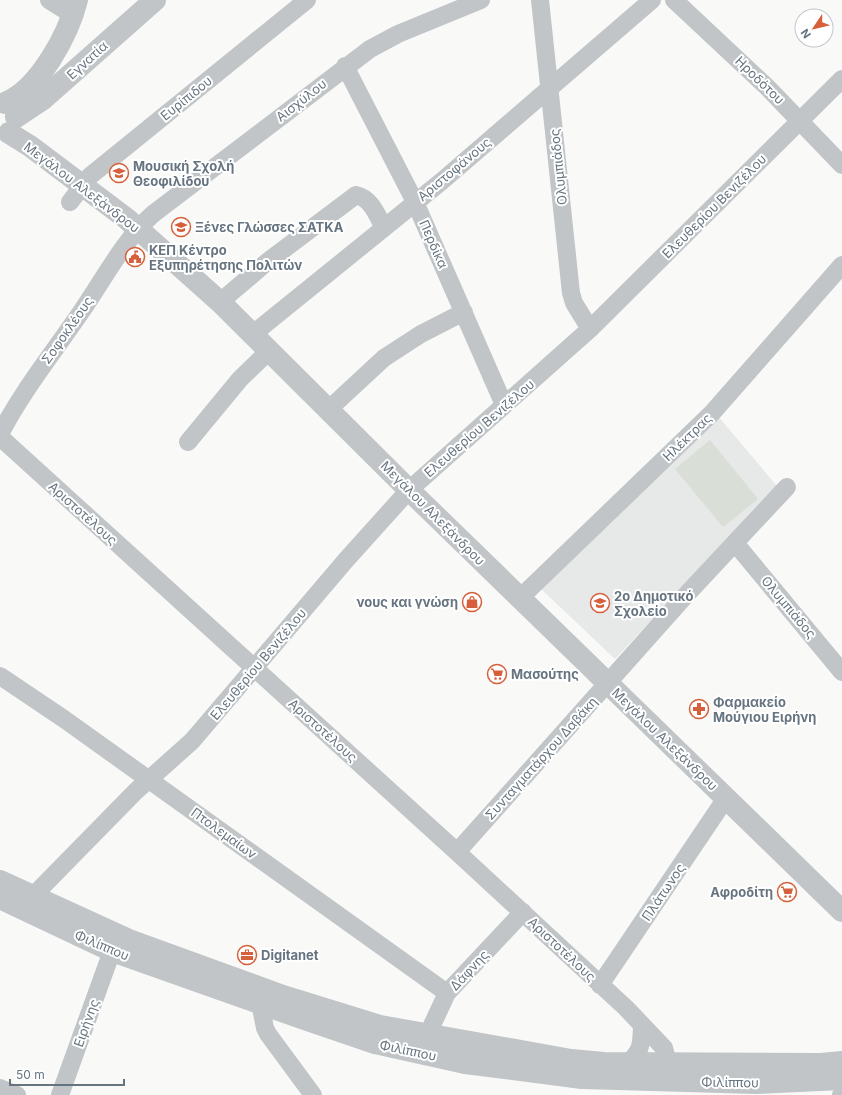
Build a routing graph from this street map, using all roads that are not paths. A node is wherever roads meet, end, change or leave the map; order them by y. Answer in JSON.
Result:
{"nodes":[{"id":1,"x":49,"y":0,"type":"edge"},
{"id":2,"x":155,"y":0,"type":"edge"},
{"id":3,"x":307,"y":0,"type":"edge"},
{"id":4,"x":481,"y":0,"type":"edge"},
{"id":5,"x":540,"y":0,"type":"edge"},
{"id":6,"x":652,"y":0,"type":"edge"},
{"id":7,"x":674,"y":0,"type":"edge"},
{"id":8,"x":75,"y":8,"type":"edge"},
{"id":9,"x":345,"y":66,"type":"junction"},
{"id":10,"x":842,"y":79,"type":"edge"},
{"id":11,"x":550,"y":89,"type":"junction"},
{"id":12,"x":6,"y":118,"type":"edge"},
{"id":13,"x":800,"y":120,"type":"junction"},
{"id":14,"x":842,"y":165,"type":"edge"},
{"id":15,"x":76,"y":194,"type":"junction"},
{"id":16,"x":415,"y":202,"type":"junction"},
{"id":17,"x":138,"y":228,"type":"junction"},
{"id":18,"x":384,"y":228,"type":"junction"},
{"id":19,"x":842,"y":265,"type":"edge"},
{"id":20,"x":220,"y":302,"type":"junction"},
{"id":21,"x":464,"y":312,"type":"junction"},
{"id":22,"x":590,"y":329,"type":"junction"},
{"id":23,"x":253,"y":334,"type":"junction"},
{"id":24,"x":270,"y":350,"type":"junction"},
{"id":25,"x":504,"y":405,"type":"junction"},
{"id":26,"x":329,"y":410,"type":"junction"},
{"id":27,"x":0,"y":434,"type":"edge"},
{"id":28,"x":0,"y":437,"type":"edge"},
{"id":29,"x":188,"y":442,"type":"dead end"},
{"id":30,"x":787,"y":487,"type":"dead end"},
{"id":31,"x":408,"y":490,"type":"junction"},
{"id":32,"x":735,"y":543,"type":"junction"},
{"id":33,"x":520,"y":598,"type":"junction"},
{"id":34,"x":254,"y":667,"type":"junction"},
{"id":35,"x":842,"y":672,"type":"edge"},
{"id":36,"x":0,"y":676,"type":"edge"},
{"id":37,"x":608,"y":683,"type":"junction"},
{"id":38,"x":150,"y":780,"type":"junction"},
{"id":39,"x":726,"y":798,"type":"junction"},
{"id":40,"x":457,"y":852,"type":"junction"},
{"id":41,"x":0,"y":881,"type":"edge"},
{"id":42,"x":33,"y":896,"type":"junction"},
{"id":43,"x":0,"y":898,"type":"edge"},
{"id":44,"x":842,"y":911,"type":"edge"},
{"id":45,"x":523,"y":912,"type":"junction"},
{"id":46,"x":112,"y":951,"type":"junction"},
{"id":47,"x":600,"y":985,"type":"junction"},
{"id":48,"x":447,"y":993,"type":"junction"},
{"id":49,"x":260,"y":1003,"type":"junction"},
{"id":50,"x":642,"y":1027,"type":"junction"},
{"id":51,"x":427,"y":1036,"type":"junction"},
{"id":52,"x":842,"y":1062,"type":"edge"},
{"id":53,"x":628,"y":1063,"type":"junction"},
{"id":54,"x":668,"y":1063,"type":"junction"},
{"id":55,"x":842,"y":1080,"type":"edge"},
{"id":56,"x":0,"y":1088,"type":"edge"},
{"id":57,"x":17,"y":1095,"type":"edge"},
{"id":58,"x":60,"y":1095,"type":"edge"},
{"id":59,"x":313,"y":1095,"type":"edge"}],
"edges":[{"from":1,"to":8,"type":"street"},
{"from":2,"to":12,"type":"street","name":"Εγνατία"},
{"from":3,"to":15,"type":"street","name":"Ευρίπιδου"},
{"from":4,"to":9,"type":"street","name":"Αισχύλου"},
{"from":5,"to":11,"type":"street","name":"Ολυμπιάδος"},
{"from":6,"to":11,"type":"street","name":"Αριστοφάνους"},
{"from":7,"to":13,"type":"street","name":"Ηροδότου"},
{"from":8,"to":12,"type":"street"},
{"from":9,"to":16,"type":"street","name":"Περδίκα"},
{"from":9,"to":17,"type":"street","name":"Αισχύλου"},
{"from":10,"to":13,"type":"street","name":"Ελευθερίου Βενιζέλου"},
{"from":11,"to":16,"type":"street","name":"Αριστοφάνους"},
{"from":11,"to":22,"type":"street","name":"Ολυμπιάδος"},
{"from":12,"to":15,"type":"street","name":"Μεγάλου Αλεξάνδρου"},
{"from":13,"to":14,"type":"street","name":"Ηροδότου"},
{"from":13,"to":22,"type":"street","name":"Ελευθερίου Βενιζέλου"},
{"from":15,"to":17,"type":"street","name":"Μεγάλου Αλεξάνδρου"},
{"from":16,"to":18,"type":"street","name":"Αριστοφάνους"},
{"from":16,"to":21,"type":"street","name":"Περδίκα"},
{"from":17,"to":20,"type":"street","name":"Μεγάλου Αλεξάνδρου"},
{"from":17,"to":27,"type":"street","name":"Σοφοκλέους"},
{"from":18,"to":20,"type":"street"},
{"from":18,"to":23,"type":"street","name":"Αριστοφάνους"},
{"from":19,"to":33,"type":"street","name":"Ηλέκτρας"},
{"from":20,"to":23,"type":"street","name":"Μεγάλου Αλεξάνδρου"},
{"from":21,"to":25,"type":"street","name":"Περδίκα"},
{"from":21,"to":26,"type":"street"},
{"from":22,"to":25,"type":"street","name":"Ελευθερίου Βενιζέλου"},
{"from":23,"to":24,"type":"street","name":"Μεγάλου Αλεξάνδρου"},
{"from":24,"to":26,"type":"street","name":"Μεγάλου Αλεξάνδρου"},
{"from":24,"to":29,"type":"street"},
{"from":25,"to":31,"type":"street","name":"Ελευθερίου Βενιζέλου"},
{"from":26,"to":31,"type":"street","name":"Μεγάλου Αλεξάνδρου"},
{"from":28,"to":34,"type":"street","name":"Αριστοτέλους"},
{"from":30,"to":32,"type":"street","name":"Συνταγματάρχου Δαβάκη"},
{"from":31,"to":33,"type":"street","name":"Μεγάλου Αλεξάνδρου"},
{"from":31,"to":34,"type":"street","name":"Ελευθερίου Βενιζέλου"},
{"from":32,"to":35,"type":"street","name":"Ολυμπιάδος"},
{"from":32,"to":37,"type":"street","name":"Συνταγματάρχου Δαβάκη"},
{"from":33,"to":37,"type":"street","name":"Μεγάλου Αλεξάνδρου"},
{"from":34,"to":38,"type":"street","name":"Ελευθερίου Βενιζέλου"},
{"from":34,"to":40,"type":"street","name":"Αριστοτέλους"},
{"from":36,"to":38,"type":"street","name":"Πτολεμαίων"},
{"from":37,"to":39,"type":"street","name":"Μεγάλου Αλεξάνδρου"},
{"from":37,"to":40,"type":"street","name":"Συνταγματάρχου Δαβάκη"},
{"from":38,"to":42,"type":"street","name":"Ελευθερίου Βενιζέλου"},
{"from":38,"to":48,"type":"street","name":"Πτολεμαίων"},
{"from":39,"to":44,"type":"street","name":"Μεγάλου Αλεξάνδρου"},
{"from":39,"to":47,"type":"street","name":"Πλάτωνος"},
{"from":40,"to":45,"type":"street","name":"Αριστοτέλους"},
{"from":41,"to":42,"type":"street","name":"Φιλίππου"},
{"from":42,"to":51,"type":"street","name":"Φιλίππου"},
{"from":43,"to":46,"type":"street","name":"Φιλίππου"},
{"from":45,"to":47,"type":"street","name":"Αριστοτέλους"},
{"from":45,"to":48,"type":"street","name":"Δάφνης"},
{"from":46,"to":49,"type":"street","name":"Φιλίππου"},
{"from":46,"to":58,"type":"street","name":"Ειρήνης"},
{"from":47,"to":50,"type":"street","name":"Αριστοτέλους"},
{"from":48,"to":51,"type":"street","name":"Δάφνης"},
{"from":49,"to":55,"type":"street","name":"Φιλίππου"},
{"from":49,"to":59,"type":"street"},
{"from":50,"to":53,"type":"street"},
{"from":50,"to":54,"type":"street","name":"Αριστοτέλους"},
{"from":51,"to":53,"type":"street","name":"Φιλίππου"},
{"from":52,"to":54,"type":"street","name":"Φιλίππου"},
{"from":53,"to":54,"type":"street","name":"Φιλίππου"},
{"from":56,"to":57,"type":"street"}]}
